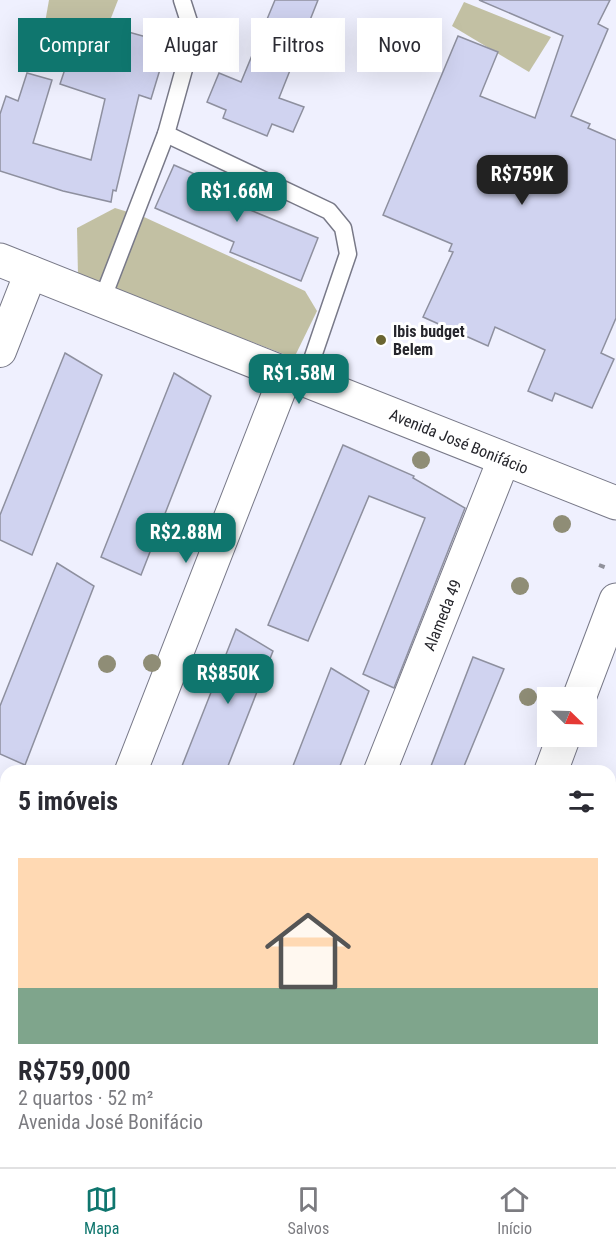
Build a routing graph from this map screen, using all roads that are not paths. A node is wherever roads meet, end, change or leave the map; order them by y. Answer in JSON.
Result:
{"nodes":[{"id":1,"x":182,"y":0,"type":"edge"},
{"id":2,"x":165,"y":134,"type":"junction"},
{"id":3,"x":0,"y":260,"type":"edge"},
{"id":4,"x":31,"y":272,"type":"junction"},
{"id":5,"x":102,"y":300,"type":"junction"},
{"id":6,"x":0,"y":351,"type":"edge"},
{"id":7,"x":296,"y":377,"type":"junction"},
{"id":8,"x":504,"y":459,"type":"junction"},
{"id":9,"x":616,"y":503,"type":"edge"},
{"id":10,"x":616,"y":600,"type":"edge"},
{"id":11,"x":583,"y":687,"type":"edge"},
{"id":12,"x":560,"y":747,"type":"edge"},
{"id":13,"x":134,"y":765,"type":"edge"},
{"id":14,"x":382,"y":765,"type":"edge"},
{"id":15,"x":552,"y":765,"type":"edge"}],
"edges":[{"from":1,"to":2,"type":"lane"},
{"from":2,"to":5,"type":"lane"},
{"from":2,"to":7,"type":"lane"},
{"from":3,"to":4,"type":"main road","name":"Avenida José Bonifácio"},
{"from":4,"to":5,"type":"main road","name":"Avenida José Bonifácio"},
{"from":4,"to":6,"type":"street"},
{"from":5,"to":7,"type":"main road","name":"Avenida José Bonifácio"},
{"from":7,"to":8,"type":"main road","name":"Avenida José Bonifácio"},
{"from":7,"to":13,"type":"street"},
{"from":8,"to":9,"type":"main road","name":"Avenida José Bonifácio"},
{"from":8,"to":14,"type":"street","name":"Alameda 49"},
{"from":10,"to":11,"type":"main road"},
{"from":12,"to":15,"type":"main road"}]}
